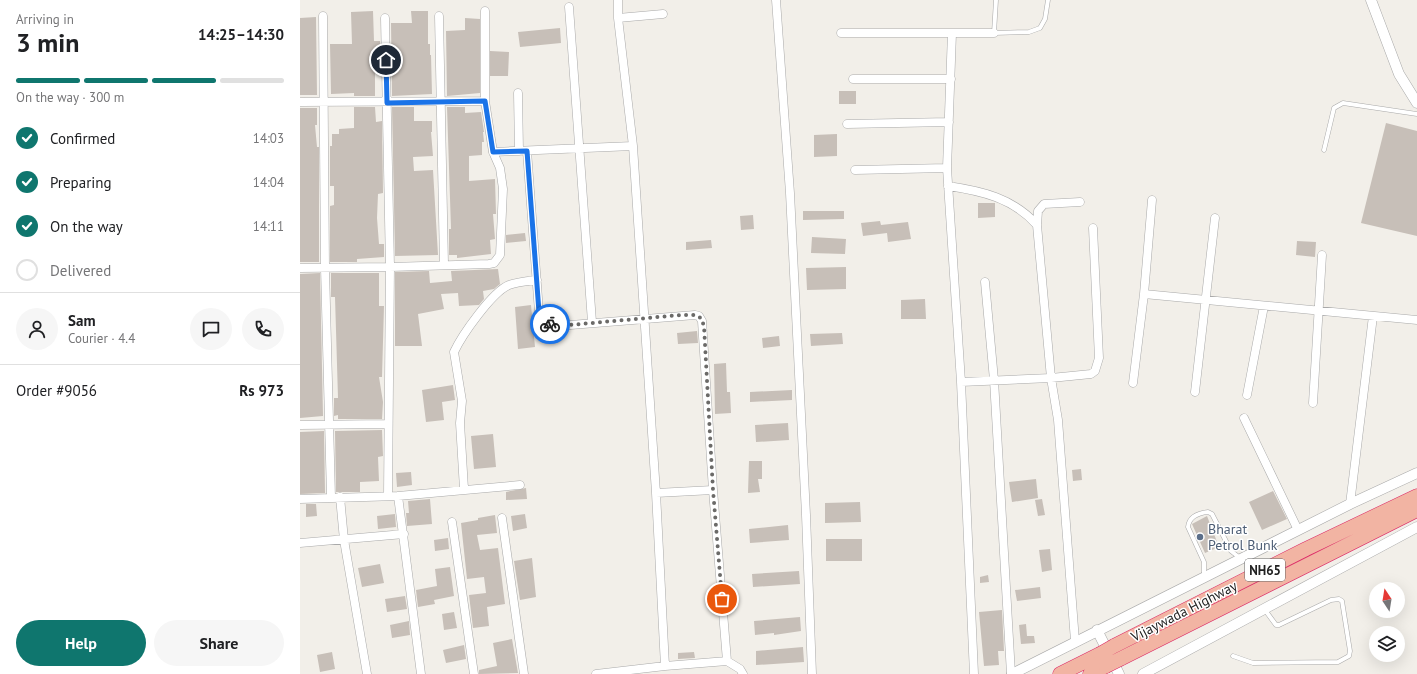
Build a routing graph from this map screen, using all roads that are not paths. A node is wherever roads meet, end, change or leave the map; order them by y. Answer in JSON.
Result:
{"nodes":[{"id":1,"x":618,"y":0,"type":"edge"},
{"id":2,"x":776,"y":0,"type":"edge"},
{"id":3,"x":996,"y":0,"type":"edge"},
{"id":4,"x":1048,"y":0,"type":"edge"},
{"id":5,"x":1370,"y":0,"type":"edge"},
{"id":6,"x":569,"y":7,"type":"dead end"},
{"id":7,"x":485,"y":11,"type":"dead end"},
{"id":8,"x":663,"y":14,"type":"dead end"},
{"id":9,"x":323,"y":16,"type":"dead end"},
{"id":10,"x":439,"y":16,"type":"dead end"},
{"id":11,"x":385,"y":18,"type":"dead end"},
{"id":12,"x":618,"y":18,"type":"junction"},
{"id":13,"x":841,"y":33,"type":"dead end"},
{"id":14,"x":952,"y":33,"type":"junction"},
{"id":15,"x":994,"y":33,"type":"junction"},
{"id":16,"x":951,"y":78,"type":"junction"},
{"id":17,"x":853,"y":79,"type":"dead end"},
{"id":18,"x":518,"y":93,"type":"dead end"},
{"id":19,"x":441,"y":101,"type":"junction"},
{"id":20,"x":485,"y":101,"type":"junction"},
{"id":21,"x":300,"y":102,"type":"edge"},
{"id":22,"x":324,"y":102,"type":"junction"},
{"id":23,"x":387,"y":103,"type":"junction"},
{"id":24,"x":1417,"y":103,"type":"edge"},
{"id":25,"x":1417,"y":114,"type":"edge"},
{"id":26,"x":950,"y":122,"type":"junction"},
{"id":27,"x":847,"y":124,"type":"dead end"},
{"id":28,"x":633,"y":146,"type":"junction"},
{"id":29,"x":579,"y":148,"type":"junction"},
{"id":30,"x":1324,"y":150,"type":"dead end"},
{"id":31,"x":523,"y":151,"type":"junction"},
{"id":32,"x":493,"y":152,"type":"junction"},
{"id":33,"x":947,"y":168,"type":"junction"},
{"id":34,"x":855,"y":170,"type":"dead end"},
{"id":35,"x":948,"y":186,"type":"junction"},
{"id":36,"x":1152,"y":200,"type":"dead end"},
{"id":37,"x":1080,"y":202,"type":"dead end"},
{"id":38,"x":1215,"y":218,"type":"dead end"},
{"id":39,"x":1038,"y":225,"type":"junction"},
{"id":40,"x":1093,"y":228,"type":"dead end"},
{"id":41,"x":1322,"y":255,"type":"dead end"},
{"id":42,"x":444,"y":264,"type":"junction"},
{"id":43,"x":300,"y":268,"type":"edge"},
{"id":44,"x":325,"y":268,"type":"junction"},
{"id":45,"x":390,"y":268,"type":"junction"},
{"id":46,"x":537,"y":280,"type":"junction"},
{"id":47,"x":985,"y":282,"type":"dead end"},
{"id":48,"x":1144,"y":294,"type":"junction"},
{"id":49,"x":1205,"y":300,"type":"junction"},
{"id":50,"x":1264,"y":306,"type":"junction"},
{"id":51,"x":1319,"y":310,"type":"junction"},
{"id":52,"x":1373,"y":316,"type":"junction"},
{"id":53,"x":645,"y":318,"type":"junction"},
{"id":54,"x":1417,"y":320,"type":"edge"},
{"id":55,"x":592,"y":322,"type":"junction"},
{"id":56,"x":1051,"y":378,"type":"junction"},
{"id":57,"x":994,"y":380,"type":"junction"},
{"id":58,"x":961,"y":382,"type":"junction"},
{"id":59,"x":1133,"y":383,"type":"dead end"},
{"id":60,"x":1195,"y":392,"type":"dead end"},
{"id":61,"x":1247,"y":395,"type":"dead end"},
{"id":62,"x":1313,"y":403,"type":"dead end"},
{"id":63,"x":1244,"y":418,"type":"dead end"},
{"id":64,"x":329,"y":424,"type":"junction"},
{"id":65,"x":388,"y":424,"type":"junction"},
{"id":66,"x":300,"y":425,"type":"edge"},
{"id":67,"x":1417,"y":473,"type":"edge"},
{"id":68,"x":520,"y":485,"type":"dead end"},
{"id":69,"x":464,"y":489,"type":"junction"},
{"id":70,"x":713,"y":490,"type":"junction"},
{"id":71,"x":656,"y":493,"type":"junction"},
{"id":72,"x":388,"y":495,"type":"junction"},
{"id":73,"x":398,"y":496,"type":"junction"},
{"id":74,"x":1417,"y":496,"type":"edge"},
{"id":75,"x":331,"y":497,"type":"junction"},
{"id":76,"x":340,"y":497,"type":"junction"},
{"id":77,"x":300,"y":499,"type":"edge"},
{"id":78,"x":1350,"y":504,"type":"junction"},
{"id":79,"x":1417,"y":510,"type":"edge"},
{"id":80,"x":502,"y":518,"type":"dead end"},
{"id":81,"x":452,"y":522,"type":"dead end"},
{"id":82,"x":1417,"y":527,"type":"edge"},
{"id":83,"x":1298,"y":530,"type":"junction"},
{"id":84,"x":404,"y":534,"type":"junction"},
{"id":85,"x":344,"y":540,"type":"junction"},
{"id":86,"x":300,"y":543,"type":"edge"},
{"id":87,"x":1241,"y":559,"type":"junction"},
{"id":88,"x":1204,"y":577,"type":"junction"},
{"id":89,"x":1265,"y":610,"type":"junction"},
{"id":90,"x":1097,"y":630,"type":"junction"},
{"id":91,"x":1075,"y":641,"type":"junction"},
{"id":92,"x":1233,"y":656,"type":"dead end"},
{"id":93,"x":1103,"y":660,"type":"junction"},
{"id":94,"x":727,"y":662,"type":"junction"},
{"id":95,"x":665,"y":666,"type":"junction"},
{"id":96,"x":367,"y":674,"type":"edge"},
{"id":97,"x":421,"y":674,"type":"edge"},
{"id":98,"x":474,"y":674,"type":"edge"},
{"id":99,"x":524,"y":674,"type":"edge"},
{"id":100,"x":596,"y":674,"type":"edge"},
{"id":101,"x":743,"y":674,"type":"edge"},
{"id":102,"x":812,"y":674,"type":"edge"},
{"id":103,"x":974,"y":674,"type":"edge"},
{"id":104,"x":1011,"y":674,"type":"edge"},
{"id":105,"x":1060,"y":674,"type":"edge"},
{"id":106,"x":1090,"y":674,"type":"edge"},
{"id":107,"x":1119,"y":674,"type":"edge"},
{"id":108,"x":1143,"y":674,"type":"edge"}],
"edges":[{"from":1,"to":12,"type":"street"},
{"from":2,"to":102,"type":"street"},
{"from":3,"to":15,"type":"lane"},
{"from":4,"to":15,"type":"lane"},
{"from":5,"to":24,"type":"street"},
{"from":6,"to":29,"type":"street"},
{"from":7,"to":20,"type":"street"},
{"from":8,"to":12,"type":"street"},
{"from":9,"to":22,"type":"street"},
{"from":10,"to":19,"type":"street"},
{"from":11,"to":23,"type":"street"},
{"from":12,"to":28,"type":"street"},
{"from":13,"to":14,"type":"street"},
{"from":14,"to":15,"type":"street"},
{"from":14,"to":16,"type":"street"},
{"from":16,"to":17,"type":"street"},
{"from":16,"to":26,"type":"street"},
{"from":18,"to":31,"type":"street"},
{"from":19,"to":20,"type":"street"},
{"from":19,"to":23,"type":"street"},
{"from":19,"to":42,"type":"street"},
{"from":20,"to":32,"type":"street"},
{"from":21,"to":22,"type":"street"},
{"from":22,"to":23,"type":"street"},
{"from":22,"to":44,"type":"street"},
{"from":23,"to":45,"type":"street"},
{"from":25,"to":30,"type":"lane"},
{"from":26,"to":27,"type":"street"},
{"from":26,"to":33,"type":"street"},
{"from":28,"to":29,"type":"street"},
{"from":28,"to":53,"type":"street"},
{"from":29,"to":31,"type":"street"},
{"from":29,"to":55,"type":"street"},
{"from":31,"to":32,"type":"street"},
{"from":31,"to":46,"type":"street"},
{"from":32,"to":42,"type":"street"},
{"from":33,"to":34,"type":"street"},
{"from":33,"to":35,"type":"street"},
{"from":35,"to":39,"type":"street"},
{"from":35,"to":58,"type":"street"},
{"from":36,"to":48,"type":"street"},
{"from":37,"to":39,"type":"street"},
{"from":38,"to":49,"type":"street"},
{"from":39,"to":56,"type":"street"},
{"from":40,"to":56,"type":"street"},
{"from":41,"to":51,"type":"street"},
{"from":42,"to":45,"type":"street"},
{"from":43,"to":44,"type":"street"},
{"from":44,"to":45,"type":"street"},
{"from":44,"to":64,"type":"street"},
{"from":45,"to":65,"type":"street"},
{"from":46,"to":55,"type":"street"},
{"from":46,"to":69,"type":"street"},
{"from":47,"to":57,"type":"street"},
{"from":48,"to":49,"type":"street"},
{"from":48,"to":59,"type":"street"},
{"from":49,"to":50,"type":"street"},
{"from":49,"to":60,"type":"street"},
{"from":50,"to":51,"type":"street"},
{"from":50,"to":61,"type":"street"},
{"from":51,"to":52,"type":"street"},
{"from":51,"to":62,"type":"street"},
{"from":52,"to":54,"type":"street"},
{"from":52,"to":78,"type":"street"},
{"from":53,"to":55,"type":"street"},
{"from":53,"to":70,"type":"street"},
{"from":53,"to":71,"type":"street"},
{"from":56,"to":57,"type":"street"},
{"from":56,"to":91,"type":"street"},
{"from":57,"to":58,"type":"street"},
{"from":57,"to":104,"type":"street"},
{"from":58,"to":103,"type":"street"},
{"from":63,"to":83,"type":"street"},
{"from":64,"to":65,"type":"street"},
{"from":64,"to":66,"type":"street"},
{"from":64,"to":75,"type":"street"},
{"from":65,"to":72,"type":"street"},
{"from":67,"to":78,"type":"street"},
{"from":68,"to":69,"type":"street"},
{"from":69,"to":73,"type":"street"},
{"from":70,"to":71,"type":"street"},
{"from":70,"to":94,"type":"street"},
{"from":71,"to":95,"type":"street"},
{"from":72,"to":73,"type":"street"},
{"from":72,"to":76,"type":"street"},
{"from":73,"to":84,"type":"street"},
{"from":74,"to":93,"type":"highway","name":"Vijaywada Highway","number":"NH65","bridge":true},
{"from":75,"to":76,"type":"street"},
{"from":75,"to":77,"type":"street"},
{"from":76,"to":85,"type":"street"},
{"from":78,"to":83,"type":"street"},
{"from":79,"to":93,"type":"highway","name":"Vijaywada Highway","number":"NH65","bridge":true},
{"from":80,"to":99,"type":"street"},
{"from":81,"to":98,"type":"street"},
{"from":82,"to":89,"type":"street"},
{"from":83,"to":87,"type":"street"},
{"from":84,"to":85,"type":"street"},
{"from":84,"to":97,"type":"street"},
{"from":85,"to":86,"type":"street"},
{"from":85,"to":96,"type":"street"},
{"from":87,"to":88,"type":"street"},
{"from":87,"to":88,"type":"lane"},
{"from":88,"to":90,"type":"street"},
{"from":89,"to":92,"type":"lane"},
{"from":89,"to":108,"type":"street"},
{"from":90,"to":91,"type":"street"},
{"from":90,"to":107,"type":"street"},
{"from":91,"to":104,"type":"street"},
{"from":93,"to":105,"type":"highway","name":"Vijaywada Highway","number":"NH65"},
{"from":93,"to":106,"type":"highway","name":"Vijaywada Highway","number":"NH65"},
{"from":94,"to":95,"type":"street"},
{"from":94,"to":101,"type":"street"},
{"from":95,"to":100,"type":"street"}]}
